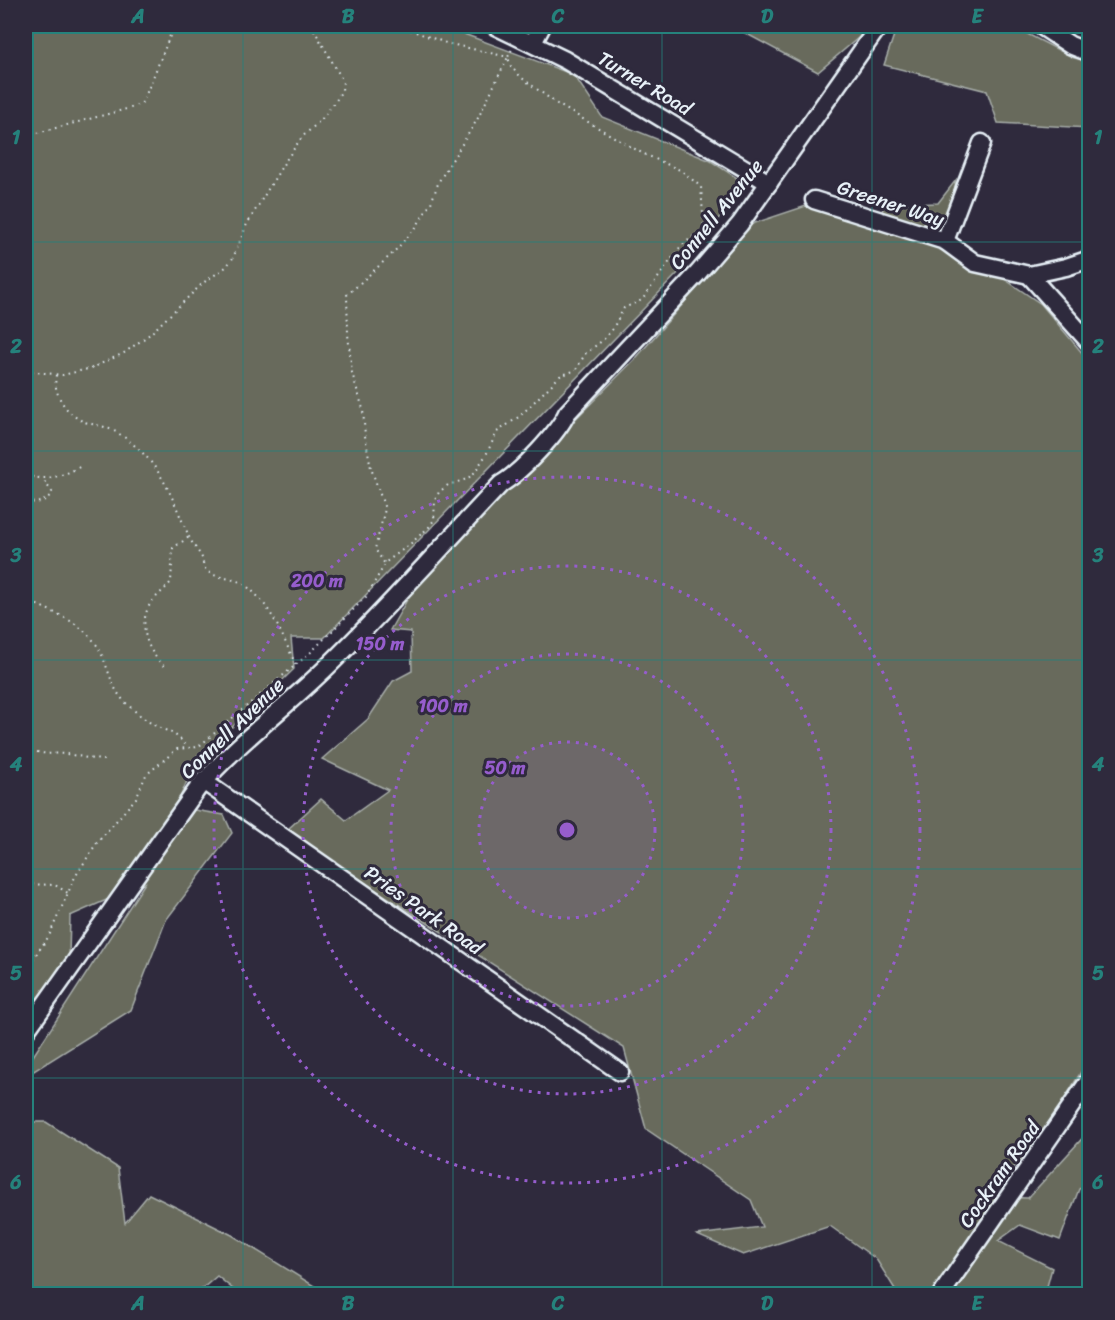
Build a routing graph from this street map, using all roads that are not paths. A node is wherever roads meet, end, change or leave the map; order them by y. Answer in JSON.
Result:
{"nodes":[{"id":1,"x":495,"y":26,"type":"edge"},
{"id":2,"x":542,"y":26,"type":"edge"},
{"id":3,"x":879,"y":26,"type":"edge"},
{"id":4,"x":1041,"y":26,"type":"edge"},
{"id":5,"x":526,"y":39,"type":"junction"},
{"id":6,"x":1089,"y":53,"type":"edge"},
{"id":7,"x":982,"y":143,"type":"dead end"},
{"id":8,"x":769,"y":183,"type":"junction"},
{"id":9,"x":814,"y":200,"type":"dead end"},
{"id":10,"x":945,"y":242,"type":"junction"},
{"id":11,"x":1089,"y":260,"type":"edge"},
{"id":12,"x":1029,"y":275,"type":"junction"},
{"id":13,"x":1089,"y":343,"type":"edge"},
{"id":14,"x":204,"y":781,"type":"junction"},
{"id":15,"x":26,"y":1031,"type":"edge"},
{"id":16,"x":620,"y":1072,"type":"dead end"},
{"id":17,"x":1089,"y":1080,"type":"edge"},
{"id":18,"x":942,"y":1293,"type":"edge"}],
"edges":[{"from":1,"to":5,"type":"street","name":"Turner Road"},
{"from":2,"to":5,"type":"street"},
{"from":3,"to":8,"type":"street","name":"Connell Avenue"},
{"from":4,"to":6,"type":"street"},
{"from":5,"to":8,"type":"street","name":"Turner Road"},
{"from":7,"to":10,"type":"street"},
{"from":8,"to":14,"type":"street","name":"Connell Avenue"},
{"from":9,"to":10,"type":"street","name":"Greener Way"},
{"from":10,"to":12,"type":"street","name":"Greener Way"},
{"from":11,"to":12,"type":"street","name":"Greener Way"},
{"from":12,"to":13,"type":"street"},
{"from":14,"to":15,"type":"street","name":"Connell Avenue"},
{"from":14,"to":16,"type":"street","name":"Pries Park Road"},
{"from":17,"to":18,"type":"street","name":"Cockram Road"}]}
